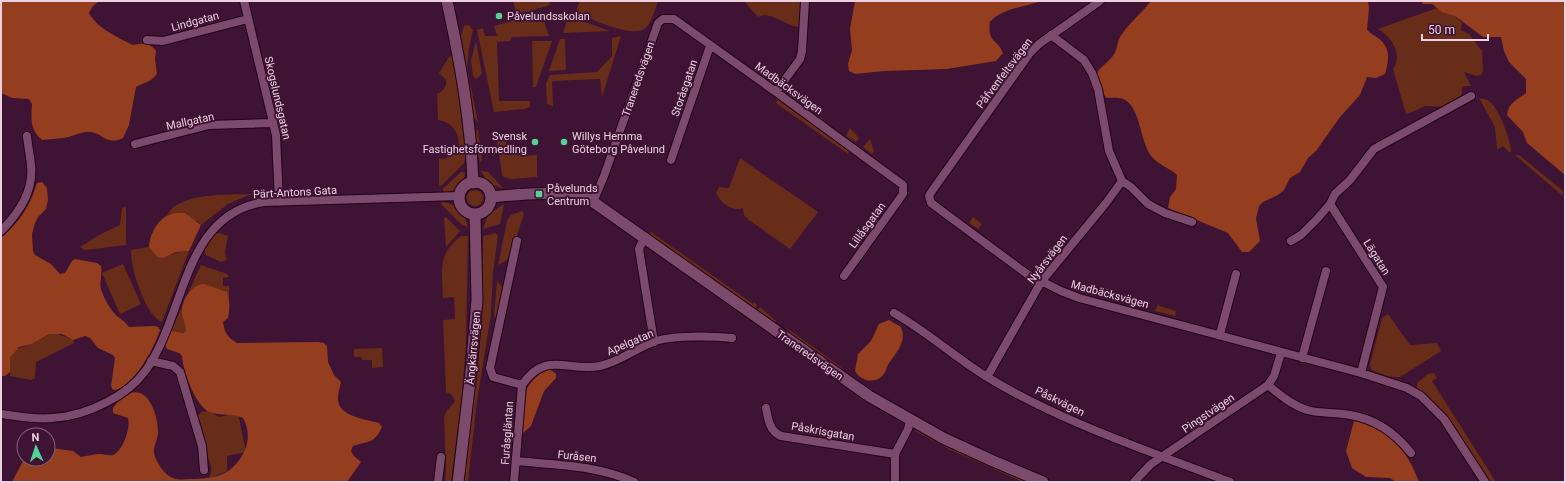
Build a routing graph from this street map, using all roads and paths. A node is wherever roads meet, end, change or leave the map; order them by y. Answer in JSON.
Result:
{"nodes":[{"id":1,"x":447,"y":1,"type":"edge"},
{"id":2,"x":805,"y":1,"type":"edge"},
{"id":3,"x":1100,"y":1,"type":"edge"},
{"id":4,"x":246,"y":2,"type":"edge"},
{"id":5,"x":248,"y":19,"type":"junction"},
{"id":6,"x":658,"y":23,"type":"joint"},
{"id":7,"x":1050,"y":36,"type":"junction"},
{"id":8,"x":147,"y":40,"type":"dead end"},
{"id":9,"x":710,"y":46,"type":"junction"},
{"id":10,"x":776,"y":92,"type":"junction"},
{"id":11,"x":1470,"y":96,"type":"dead end"},
{"id":12,"x":273,"y":123,"type":"junction"},
{"id":13,"x":27,"y":136,"type":"dead end"},
{"id":14,"x":135,"y":144,"type":"dead end"},
{"id":15,"x":671,"y":160,"type":"dead end"},
{"id":16,"x":1122,"y":181,"type":"junction"},
{"id":17,"x":473,"y":183,"type":"junction"},
{"id":18,"x":903,"y":186,"type":"joint"},
{"id":19,"x":460,"y":196,"type":"junction"},
{"id":20,"x":929,"y":196,"type":"joint"},
{"id":21,"x":491,"y":197,"type":"junction"},
{"id":22,"x":279,"y":202,"type":"junction"},
{"id":23,"x":593,"y":202,"type":"junction"},
{"id":24,"x":1330,"y":204,"type":"junction"},
{"id":25,"x":475,"y":214,"type":"junction"},
{"id":26,"x":1192,"y":222,"type":"dead end"},
{"id":27,"x":1,"y":231,"type":"edge"},
{"id":28,"x":644,"y":238,"type":"junction"},
{"id":29,"x":517,"y":241,"type":"dead end"},
{"id":30,"x":1291,"y":241,"type":"dead end"},
{"id":31,"x":1326,"y":270,"type":"dead end"},
{"id":32,"x":1236,"y":274,"type":"dead end"},
{"id":33,"x":844,"y":276,"type":"dead end"},
{"id":34,"x":1041,"y":282,"type":"junction"},
{"id":35,"x":894,"y":313,"type":"dead end"},
{"id":36,"x":1220,"y":334,"type":"junction"},
{"id":37,"x":732,"y":338,"type":"dead end"},
{"id":38,"x":654,"y":342,"type":"junction"},
{"id":39,"x":1281,"y":353,"type":"junction"},
{"id":40,"x":1302,"y":358,"type":"junction"},
{"id":41,"x":152,"y":361,"type":"junction"},
{"id":42,"x":1361,"y":372,"type":"junction"},
{"id":43,"x":988,"y":377,"type":"junction"},
{"id":44,"x":522,"y":385,"type":"junction"},
{"id":45,"x":1268,"y":385,"type":"junction"},
{"id":46,"x":766,"y":408,"type":"dead end"},
{"id":47,"x":1,"y":414,"type":"edge"},
{"id":48,"x":910,"y":421,"type":"junction"},
{"id":49,"x":895,"y":454,"type":"junction"},
{"id":50,"x":1411,"y":454,"type":"dead end"},
{"id":51,"x":1164,"y":456,"type":"junction"},
{"id":52,"x":441,"y":457,"type":"dead end"},
{"id":53,"x":516,"y":461,"type":"junction"},
{"id":54,"x":204,"y":470,"type":"dead end"},
{"id":55,"x":438,"y":482,"type":"edge"},
{"id":56,"x":458,"y":482,"type":"edge"},
{"id":57,"x":514,"y":482,"type":"edge"},
{"id":58,"x":634,"y":482,"type":"edge"},
{"id":59,"x":894,"y":482,"type":"edge"},
{"id":60,"x":1042,"y":482,"type":"edge"},
{"id":61,"x":1134,"y":482,"type":"edge"},
{"id":62,"x":1230,"y":482,"type":"edge"},
{"id":63,"x":1485,"y":482,"type":"edge"}],
"edges":[{"from":1,"to":17,"type":"street"},
{"from":2,"to":10,"type":"street"},
{"from":3,"to":7,"type":"street","name":"Påfvenfeltsvägen"},
{"from":4,"to":5,"type":"street","name":"Skogslundsgatan"},
{"from":5,"to":8,"type":"street","name":"Lindgatan"},
{"from":5,"to":12,"type":"street","name":"Skogslundsgatan"},
{"from":6,"to":9,"type":"street","name":"Madbäcksvägen"},
{"from":6,"to":23,"type":"street","name":"Traneredsvägen"},
{"from":7,"to":16,"type":"street"},
{"from":7,"to":20,"type":"street","name":"Påfvenfeltsvägen"},
{"from":9,"to":10,"type":"street","name":"Madbäcksvägen"},
{"from":9,"to":15,"type":"street","name":"Storåsgatan"},
{"from":10,"to":18,"type":"street","name":"Madbäcksvägen"},
{"from":11,"to":24,"type":"street"},
{"from":12,"to":14,"type":"street","name":"Mallgatan"},
{"from":12,"to":22,"type":"street","name":"Skogslundsgatan"},
{"from":13,"to":27,"type":"street"},
{"from":16,"to":26,"type":"street"},
{"from":16,"to":34,"type":"street","name":"Nyårsvägen"},
{"from":17,"to":19,"type":"street"},
{"from":17,"to":21,"type":"street"},
{"from":18,"to":33,"type":"street","name":"Lillåsgatan"},
{"from":19,"to":22,"type":"street","name":"Pärt-Antons Gata"},
{"from":19,"to":25,"type":"street"},
{"from":20,"to":34,"type":"street","name":"Madbäcksvägen"},
{"from":21,"to":23,"type":"street","name":"Traneredsvägen"},
{"from":21,"to":25,"type":"street"},
{"from":22,"to":41,"type":"street","name":"Pärt-Antons Gata"},
{"from":23,"to":28,"type":"street","name":"Traneredsvägen"},
{"from":24,"to":30,"type":"street"},
{"from":24,"to":42,"type":"street","name":"Lägatan"},
{"from":25,"to":56,"type":"street","name":"Ängkärrsvägen"},
{"from":28,"to":38,"type":"street"},
{"from":28,"to":48,"type":"street","name":"Traneredsvägen"},
{"from":29,"to":44,"type":"street"},
{"from":31,"to":40,"type":"street"},
{"from":32,"to":36,"type":"street"},
{"from":34,"to":36,"type":"street","name":"Madbäcksvägen"},
{"from":34,"to":43,"type":"street","name":"Nyårsvägen"},
{"from":35,"to":43,"type":"street","name":"Påskvägen"},
{"from":36,"to":39,"type":"street","name":"Madbäcksvägen"},
{"from":37,"to":38,"type":"street","name":"Apelgatan"},
{"from":38,"to":44,"type":"street","name":"Apelgatan"},
{"from":39,"to":40,"type":"street","name":"Madbäcksvägen"},
{"from":39,"to":45,"type":"street","name":"Pingstvägen"},
{"from":40,"to":42,"type":"street","name":"Madbäcksvägen"},
{"from":41,"to":47,"type":"street","name":"Pärt-Antons Gata"},
{"from":41,"to":54,"type":"street"},
{"from":42,"to":63,"type":"street","name":"Madbäcksvägen"},
{"from":43,"to":51,"type":"street","name":"Påskvägen"},
{"from":44,"to":53,"type":"street","name":"Furåsgläntan"},
{"from":45,"to":50,"type":"street"},
{"from":45,"to":51,"type":"street","name":"Pingstvägen"},
{"from":46,"to":49,"type":"street","name":"Påskrisgatan"},
{"from":48,"to":49,"type":"street"},
{"from":48,"to":60,"type":"street","name":"Traneredsvägen"},
{"from":49,"to":59,"type":"street"},
{"from":51,"to":61,"type":"street","name":"Pingstvägen"},
{"from":51,"to":62,"type":"street","name":"Påskvägen"},
{"from":52,"to":55,"type":"street"},
{"from":53,"to":57,"type":"street","name":"Furåsgläntan"},
{"from":53,"to":58,"type":"street","name":"Furåsen"}]}
